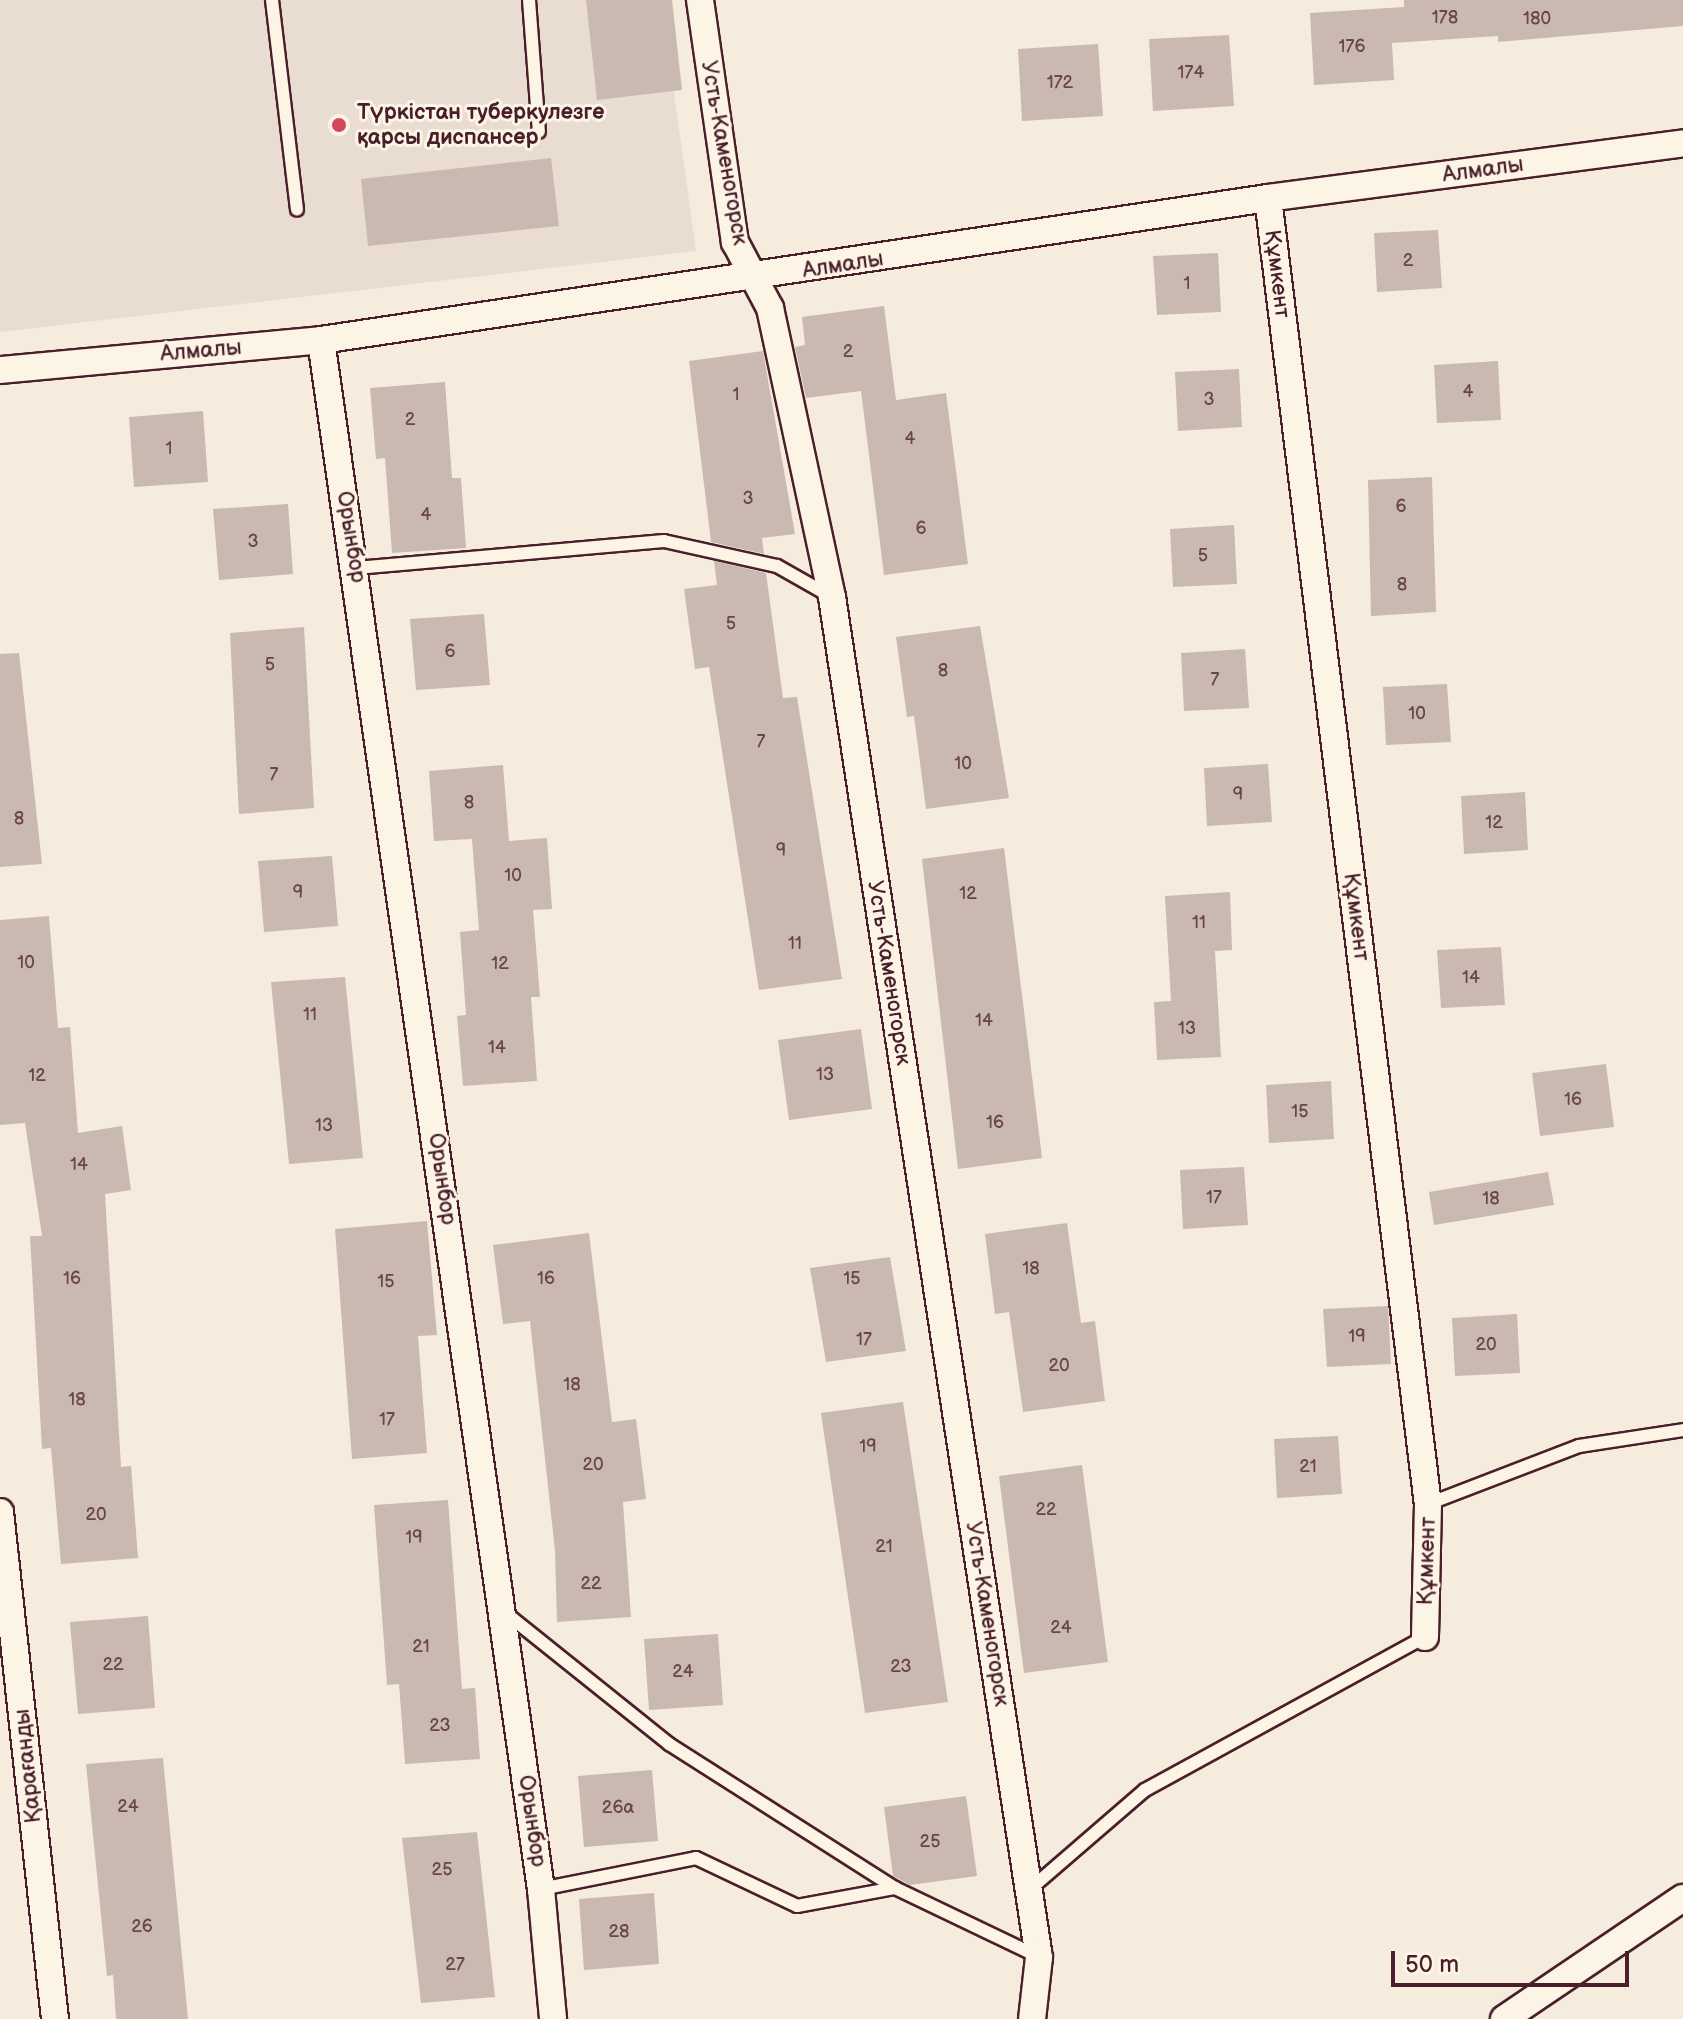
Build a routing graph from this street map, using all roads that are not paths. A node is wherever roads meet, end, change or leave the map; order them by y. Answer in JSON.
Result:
{"nodes":[{"id":1,"x":272,"y":0,"type":"edge"},
{"id":2,"x":529,"y":0,"type":"edge"},
{"id":3,"x":700,"y":0,"type":"edge"},
{"id":4,"x":539,"y":132,"type":"dead end"},
{"id":5,"x":1683,"y":143,"type":"edge"},
{"id":6,"x":1268,"y":198,"type":"junction"},
{"id":7,"x":297,"y":210,"type":"dead end"},
{"id":8,"x":754,"y":279,"type":"junction"},
{"id":9,"x":321,"y":340,"type":"junction"},
{"id":10,"x":0,"y":370,"type":"edge"},
{"id":11,"x":356,"y":568,"type":"junction"},
{"id":12,"x":832,"y":597,"type":"junction"},
{"id":13,"x":1683,"y":1430,"type":"edge"},
{"id":14,"x":1428,"y":1504,"type":"junction"},
{"id":15,"x":0,"y":1512,"type":"edge"},
{"id":16,"x":502,"y":1610,"type":"junction"},
{"id":17,"x":1425,"y":1637,"type":"joint"},
{"id":18,"x":895,"y":1888,"type":"junction"},
{"id":19,"x":541,"y":1889,"type":"junction"},
{"id":20,"x":1029,"y":1890,"type":"junction"},
{"id":21,"x":1683,"y":1898,"type":"edge"},
{"id":22,"x":1039,"y":1957,"type":"junction"},
{"id":23,"x":55,"y":2019,"type":"edge"},
{"id":24,"x":553,"y":2019,"type":"edge"},
{"id":25,"x":1032,"y":2019,"type":"edge"},
{"id":26,"x":1504,"y":2019,"type":"edge"}],
"edges":[{"from":1,"to":7,"type":"lane"},
{"from":2,"to":4,"type":"lane"},
{"from":3,"to":8,"type":"street","name":"Усть-Каменогорск"},
{"from":5,"to":6,"type":"street","name":"Алмалы"},
{"from":6,"to":8,"type":"street","name":"Алмалы"},
{"from":6,"to":14,"type":"street","name":"Құмкент"},
{"from":8,"to":9,"type":"street","name":"Алмалы"},
{"from":8,"to":12,"type":"street","name":"Усть-Каменогорск"},
{"from":9,"to":10,"type":"street","name":"Алмалы"},
{"from":9,"to":11,"type":"street","name":"Орынбор"},
{"from":11,"to":12,"type":"lane"},
{"from":11,"to":16,"type":"street","name":"Орынбор"},
{"from":12,"to":20,"type":"street","name":"Усть-Каменогорск"},
{"from":13,"to":14,"type":"lane"},
{"from":14,"to":17,"type":"street","name":"Құмкент"},
{"from":15,"to":23,"type":"street","name":"Қарағанды"},
{"from":16,"to":18,"type":"lane"},
{"from":16,"to":19,"type":"street","name":"Орынбор"},
{"from":17,"to":20,"type":"lane"},
{"from":18,"to":19,"type":"lane"},
{"from":18,"to":22,"type":"lane"},
{"from":19,"to":24,"type":"street","name":"Орынбор"},
{"from":20,"to":22,"type":"street","name":"Усть-Каменогорск"},
{"from":21,"to":26,"type":"street"},
{"from":22,"to":25,"type":"street","name":"Усть-Каменогорск"}]}
